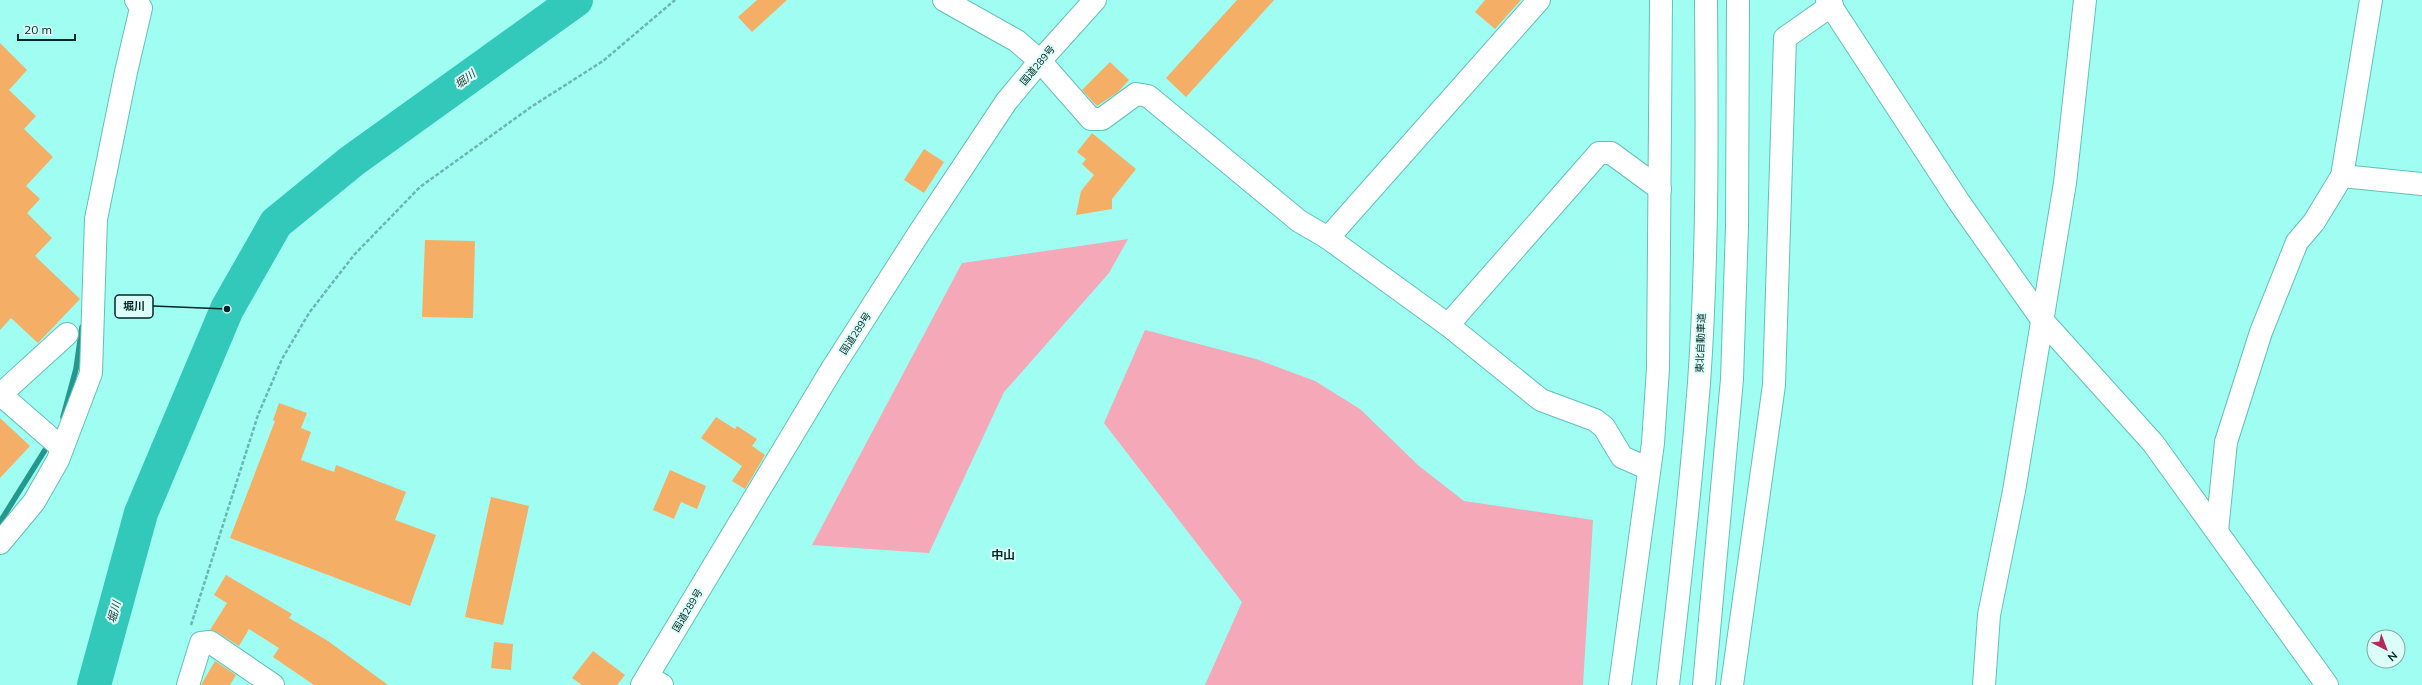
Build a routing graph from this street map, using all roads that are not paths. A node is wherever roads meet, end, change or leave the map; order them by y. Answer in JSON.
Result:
{"nodes":[{"id":1,"x":136,"y":0,"type":"edge"},
{"id":2,"x":944,"y":0,"type":"edge"},
{"id":3,"x":1095,"y":0,"type":"edge"},
{"id":4,"x":1539,"y":0,"type":"edge"},
{"id":5,"x":1661,"y":0,"type":"edge"},
{"id":6,"x":1706,"y":0,"type":"edge"},
{"id":7,"x":1738,"y":0,"type":"edge"},
{"id":8,"x":2086,"y":0,"type":"edge"},
{"id":9,"x":2371,"y":0,"type":"edge"},
{"id":10,"x":1829,"y":3,"type":"edge"},
{"id":11,"x":1040,"y":61,"type":"junction"},
{"id":12,"x":2342,"y":176,"type":"junction"},
{"id":13,"x":2422,"y":184,"type":"edge"},
{"id":14,"x":1660,"y":189,"type":"junction"},
{"id":15,"x":1328,"y":238,"type":"junction"},
{"id":16,"x":2044,"y":321,"type":"junction"},
{"id":17,"x":1448,"y":325,"type":"junction"},
{"id":18,"x":67,"y":334,"type":"dead end"},
{"id":19,"x":0,"y":394,"type":"edge"},
{"id":20,"x":62,"y":448,"type":"junction"},
{"id":21,"x":1649,"y":469,"type":"junction"},
{"id":22,"x":2217,"y":531,"type":"junction"},
{"id":23,"x":0,"y":543,"type":"edge"},
{"id":24,"x":650,"y":682,"type":"edge"},
{"id":25,"x":188,"y":685,"type":"edge"},
{"id":26,"x":273,"y":685,"type":"edge"},
{"id":27,"x":1620,"y":685,"type":"edge"},
{"id":28,"x":1668,"y":685,"type":"edge"},
{"id":29,"x":1704,"y":685,"type":"edge"},
{"id":30,"x":1732,"y":685,"type":"edge"},
{"id":31,"x":1984,"y":685,"type":"edge"},
{"id":32,"x":2327,"y":685,"type":"edge"}],
"edges":[{"from":1,"to":20,"type":"main road"},
{"from":2,"to":11,"type":"main road"},
{"from":3,"to":11,"type":"main road","name":"国道289号"},
{"from":4,"to":15,"type":"main road"},
{"from":5,"to":14,"type":"main road"},
{"from":6,"to":28,"type":"main road","name":"東北自動車道"},
{"from":7,"to":29,"type":"main road"},
{"from":8,"to":16,"type":"main road"},
{"from":9,"to":12,"type":"main road"},
{"from":10,"to":16,"type":"main road"},
{"from":10,"to":30,"type":"main road"},
{"from":11,"to":15,"type":"main road"},
{"from":11,"to":24,"type":"main road","name":"国道289号"},
{"from":12,"to":13,"type":"main road"},
{"from":12,"to":22,"type":"main road"},
{"from":14,"to":17,"type":"main road"},
{"from":14,"to":21,"type":"main road"},
{"from":15,"to":17,"type":"main road"},
{"from":16,"to":22,"type":"main road"},
{"from":16,"to":31,"type":"main road"},
{"from":17,"to":21,"type":"main road"},
{"from":18,"to":19,"type":"main road"},
{"from":19,"to":20,"type":"main road"},
{"from":20,"to":23,"type":"main road"},
{"from":21,"to":27,"type":"main road"},
{"from":22,"to":32,"type":"main road"},
{"from":25,"to":26,"type":"main road"}]}
